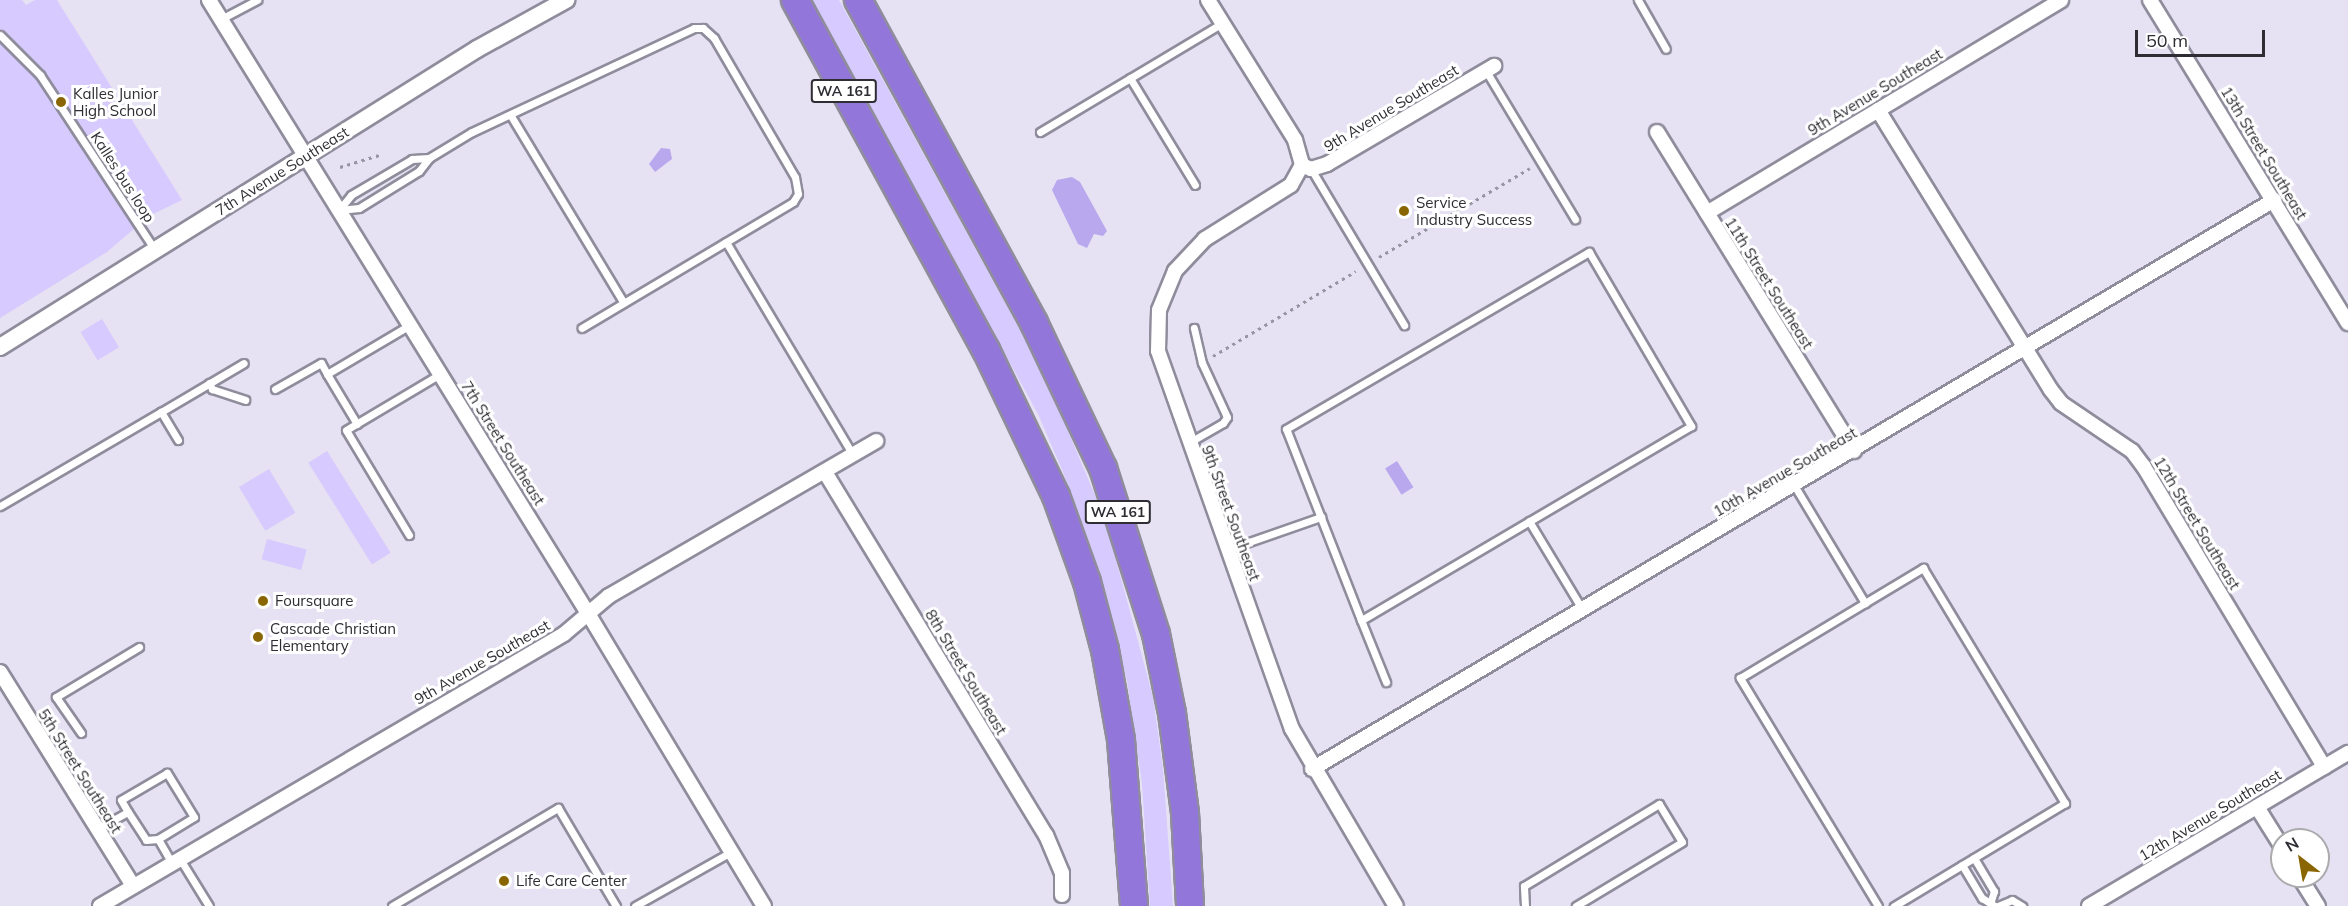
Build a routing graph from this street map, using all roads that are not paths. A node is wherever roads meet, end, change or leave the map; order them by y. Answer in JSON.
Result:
{"nodes":[{"id":1,"x":209,"y":0,"type":"edge"},
{"id":2,"x":257,"y":0,"type":"edge"},
{"id":3,"x":566,"y":0,"type":"edge"},
{"id":4,"x":782,"y":0,"type":"edge"},
{"id":5,"x":795,"y":0,"type":"edge"},
{"id":6,"x":858,"y":0,"type":"edge"},
{"id":7,"x":874,"y":0,"type":"edge"},
{"id":8,"x":1208,"y":0,"type":"edge"},
{"id":9,"x":1638,"y":0,"type":"edge"},
{"id":10,"x":2061,"y":0,"type":"edge"},
{"id":11,"x":2154,"y":1,"type":"edge"},
{"id":12,"x":221,"y":19,"type":"junction"},
{"id":13,"x":1222,"y":22,"type":"junction"},
{"id":14,"x":0,"y":34,"type":"edge"},
{"id":15,"x":1666,"y":49,"type":"dead end"},
{"id":16,"x":1490,"y":68,"type":"joint"},
{"id":17,"x":1130,"y":78,"type":"junction"},
{"id":18,"x":1878,"y":110,"type":"junction"},
{"id":19,"x":511,"y":116,"type":"junction"},
{"id":20,"x":1040,"y":132,"type":"dead end"},
{"id":21,"x":1657,"y":132,"type":"dead end"},
{"id":22,"x":940,"y":151,"type":"junction"},
{"id":23,"x":305,"y":155,"type":"junction"},
{"id":24,"x":429,"y":158,"type":"junction"},
{"id":25,"x":1307,"y":167,"type":"junction"},
{"id":26,"x":894,"y":182,"type":"junction"},
{"id":27,"x":1195,"y":185,"type":"dead end"},
{"id":28,"x":2274,"y":200,"type":"junction"},
{"id":29,"x":339,"y":210,"type":"junction"},
{"id":30,"x":1707,"y":213,"type":"junction"},
{"id":31,"x":1575,"y":219,"type":"dead end"},
{"id":32,"x":726,"y":242,"type":"junction"},
{"id":33,"x":155,"y":250,"type":"junction"},
{"id":34,"x":624,"y":303,"type":"junction"},
{"id":35,"x":2346,"y":314,"type":"edge"},
{"id":36,"x":410,"y":325,"type":"junction"},
{"id":37,"x":1404,"y":325,"type":"dead end"},
{"id":38,"x":582,"y":328,"type":"dead end"},
{"id":39,"x":1194,"y":328,"type":"dead end"},
{"id":40,"x":0,"y":347,"type":"edge"},
{"id":41,"x":2026,"y":349,"type":"junction"},
{"id":42,"x":244,"y":363,"type":"dead end"},
{"id":43,"x":327,"y":374,"type":"junction"},
{"id":44,"x":440,"y":374,"type":"junction"},
{"id":45,"x":209,"y":383,"type":"junction"},
{"id":46,"x":275,"y":389,"type":"dead end"},
{"id":47,"x":244,"y":400,"type":"dead end"},
{"id":48,"x":161,"y":412,"type":"junction"},
{"id":49,"x":357,"y":424,"type":"junction"},
{"id":50,"x":178,"y":440,"type":"dead end"},
{"id":51,"x":876,"y":441,"type":"dead end"},
{"id":52,"x":1188,"y":443,"type":"junction"},
{"id":53,"x":1854,"y":451,"type":"junction"},
{"id":54,"x":853,"y":455,"type":"junction"},
{"id":55,"x":825,"y":472,"type":"junction"},
{"id":56,"x":1794,"y":485,"type":"junction"},
{"id":57,"x":0,"y":506,"type":"edge"},
{"id":58,"x":1321,"y":517,"type":"junction"},
{"id":59,"x":1529,"y":521,"type":"junction"},
{"id":60,"x":409,"y":535,"type":"dead end"},
{"id":61,"x":1226,"y":550,"type":"junction"},
{"id":62,"x":1865,"y":603,"type":"junction"},
{"id":63,"x":1582,"y":610,"type":"junction"},
{"id":64,"x":589,"y":615,"type":"junction"},
{"id":65,"x":1361,"y":620,"type":"junction"},
{"id":66,"x":139,"y":647,"type":"dead end"},
{"id":67,"x":0,"y":672,"type":"edge"},
{"id":68,"x":1386,"y":682,"type":"dead end"},
{"id":69,"x":81,"y":733,"type":"dead end"},
{"id":70,"x":2348,"y":753,"type":"edge"},
{"id":71,"x":2324,"y":767,"type":"junction"},
{"id":72,"x":1312,"y":769,"type":"junction"},
{"id":73,"x":2257,"y":807,"type":"junction"},
{"id":74,"x":128,"y":812,"type":"junction"},
{"id":75,"x":2270,"y":828,"type":"edge"},
{"id":76,"x":97,"y":829,"type":"junction"},
{"id":77,"x":158,"y":839,"type":"junction"},
{"id":78,"x":731,"y":852,"type":"junction"},
{"id":79,"x":1974,"y":858,"type":"junction"},
{"id":80,"x":176,"y":861,"type":"junction"},
{"id":81,"x":1962,"y":865,"type":"junction"},
{"id":82,"x":133,"y":886,"type":"junction"},
{"id":83,"x":2307,"y":888,"type":"edge"},
{"id":84,"x":1059,"y":901,"type":"edge"},
{"id":85,"x":1995,"y":904,"type":"edge"},
{"id":86,"x":100,"y":906,"type":"edge"},
{"id":87,"x":209,"y":906,"type":"edge"},
{"id":88,"x":392,"y":906,"type":"edge"},
{"id":89,"x":616,"y":906,"type":"edge"},
{"id":90,"x":635,"y":906,"type":"edge"},
{"id":91,"x":764,"y":906,"type":"edge"},
{"id":92,"x":1134,"y":906,"type":"edge"},
{"id":93,"x":1190,"y":906,"type":"edge"},
{"id":94,"x":1396,"y":906,"type":"edge"},
{"id":95,"x":1525,"y":906,"type":"edge"},
{"id":96,"x":1576,"y":906,"type":"edge"},
{"id":97,"x":1878,"y":906,"type":"edge"},
{"id":98,"x":1894,"y":906,"type":"edge"},
{"id":99,"x":2022,"y":906,"type":"edge"},
{"id":100,"x":2089,"y":906,"type":"edge"},
{"id":101,"x":2318,"y":906,"type":"edge"}],
"edges":[{"from":1,"to":12,"type":"street","name":"7th Street Southeast"},
{"from":2,"to":12,"type":"lane"},
{"from":3,"to":23,"type":"street","name":"7th Avenue Southeast"},
{"from":4,"to":26,"type":"highway"},
{"from":5,"to":26,"type":"highway","number":"WA 161"},
{"from":6,"to":22,"type":"highway","number":"WA 161"},
{"from":7,"to":22,"type":"highway"},
{"from":8,"to":13,"type":"street"},
{"from":9,"to":15,"type":"lane"},
{"from":10,"to":18,"type":"street","name":"9th Avenue Southeast"},
{"from":11,"to":28,"type":"street","name":"13th Street Southeast"},
{"from":12,"to":23,"type":"street","name":"7th Street Southeast"},
{"from":13,"to":17,"type":"lane"},
{"from":13,"to":25,"type":"street"},
{"from":14,"to":33,"type":"lane","name":"Kalles bus loop"},
{"from":16,"to":25,"type":"street","name":"9th Avenue Southeast"},
{"from":16,"to":31,"type":"lane"},
{"from":17,"to":20,"type":"lane"},
{"from":17,"to":27,"type":"lane"},
{"from":18,"to":30,"type":"street","name":"9th Avenue Southeast"},
{"from":18,"to":41,"type":"street","name":"12th Street Southeast"},
{"from":19,"to":24,"type":"lane"},
{"from":19,"to":32,"type":"lane"},
{"from":19,"to":34,"type":"lane"},
{"from":21,"to":30,"type":"street","name":"11th Street Southeast"},
{"from":22,"to":93,"type":"highway","number":"WA 161"},
{"from":23,"to":29,"type":"street","name":"7th Street Southeast"},
{"from":23,"to":33,"type":"street","name":"7th Avenue Southeast"},
{"from":24,"to":29,"type":"lane"},
{"from":24,"to":29,"type":"lane"},
{"from":25,"to":37,"type":"lane"},
{"from":25,"to":52,"type":"street","name":"9th Street Southeast"},
{"from":26,"to":92,"type":"highway","number":"WA 161"},
{"from":28,"to":35,"type":"street","name":"13th Street Southeast"},
{"from":28,"to":41,"type":"street","name":"10th Avenue Southeast"},
{"from":29,"to":36,"type":"street","name":"7th Street Southeast"},
{"from":30,"to":53,"type":"street","name":"11th Street Southeast"},
{"from":32,"to":34,"type":"lane"},
{"from":32,"to":54,"type":"lane"},
{"from":33,"to":40,"type":"street","name":"7th Avenue Southeast"},
{"from":34,"to":38,"type":"lane"},
{"from":36,"to":43,"type":"lane"},
{"from":36,"to":44,"type":"street","name":"7th Street Southeast"},
{"from":39,"to":52,"type":"lane"},
{"from":41,"to":53,"type":"street","name":"10th Avenue Southeast"},
{"from":41,"to":71,"type":"street","name":"12th Street Southeast"},
{"from":42,"to":45,"type":"lane"},
{"from":43,"to":46,"type":"lane"},
{"from":43,"to":49,"type":"lane"},
{"from":44,"to":49,"type":"lane"},
{"from":44,"to":64,"type":"street","name":"7th Street Southeast"},
{"from":45,"to":47,"type":"lane"},
{"from":45,"to":48,"type":"lane"},
{"from":48,"to":50,"type":"lane"},
{"from":48,"to":57,"type":"lane"},
{"from":49,"to":60,"type":"lane"},
{"from":51,"to":54,"type":"street","name":"9th Avenue Southeast"},
{"from":52,"to":61,"type":"street","name":"9th Street Southeast"},
{"from":53,"to":56,"type":"street","name":"10th Avenue Southeast"},
{"from":54,"to":55,"type":"street","name":"9th Avenue Southeast"},
{"from":55,"to":64,"type":"street","name":"9th Avenue Southeast"},
{"from":55,"to":84,"type":"street","name":"8th Street Southeast"},
{"from":56,"to":62,"type":"lane"},
{"from":56,"to":63,"type":"street","name":"10th Avenue Southeast"},
{"from":58,"to":59,"type":"lane"},
{"from":58,"to":61,"type":"lane"},
{"from":58,"to":65,"type":"lane"},
{"from":59,"to":63,"type":"lane"},
{"from":59,"to":65,"type":"lane"},
{"from":61,"to":72,"type":"street","name":"9th Street Southeast"},
{"from":62,"to":79,"type":"lane"},
{"from":62,"to":97,"type":"lane"},
{"from":63,"to":72,"type":"street","name":"10th Avenue Southeast"},
{"from":64,"to":78,"type":"street","name":"7th Street Southeast"},
{"from":64,"to":80,"type":"street","name":"9th Avenue Southeast"},
{"from":65,"to":68,"type":"lane"},
{"from":66,"to":69,"type":"lane"},
{"from":67,"to":76,"type":"street","name":"5th Street Southeast"},
{"from":70,"to":71,"type":"street","name":"12th Avenue Southeast"},
{"from":71,"to":73,"type":"street","name":"12th Avenue Southeast"},
{"from":72,"to":94,"type":"street","name":"9th Street Southeast"},
{"from":73,"to":75,"type":"street"},
{"from":73,"to":100,"type":"street","name":"12th Avenue Southeast"},
{"from":74,"to":76,"type":"lane"},
{"from":74,"to":77,"type":"lane"},
{"from":74,"to":77,"type":"lane"},
{"from":76,"to":82,"type":"street","name":"5th Street Southeast"},
{"from":77,"to":80,"type":"lane"},
{"from":78,"to":90,"type":"lane"},
{"from":78,"to":91,"type":"street","name":"7th Street Southeast"},
{"from":79,"to":81,"type":"lane"},
{"from":79,"to":85,"type":"lane"},
{"from":80,"to":82,"type":"street","name":"9th Avenue Southeast"},
{"from":80,"to":87,"type":"lane"},
{"from":81,"to":85,"type":"lane"},
{"from":81,"to":98,"type":"lane"},
{"from":82,"to":86,"type":"street","name":"9th Avenue Southeast"},
{"from":83,"to":101,"type":"street"},
{"from":85,"to":99,"type":"lane"},
{"from":88,"to":89,"type":"lane"},
{"from":95,"to":96,"type":"lane"}]}
